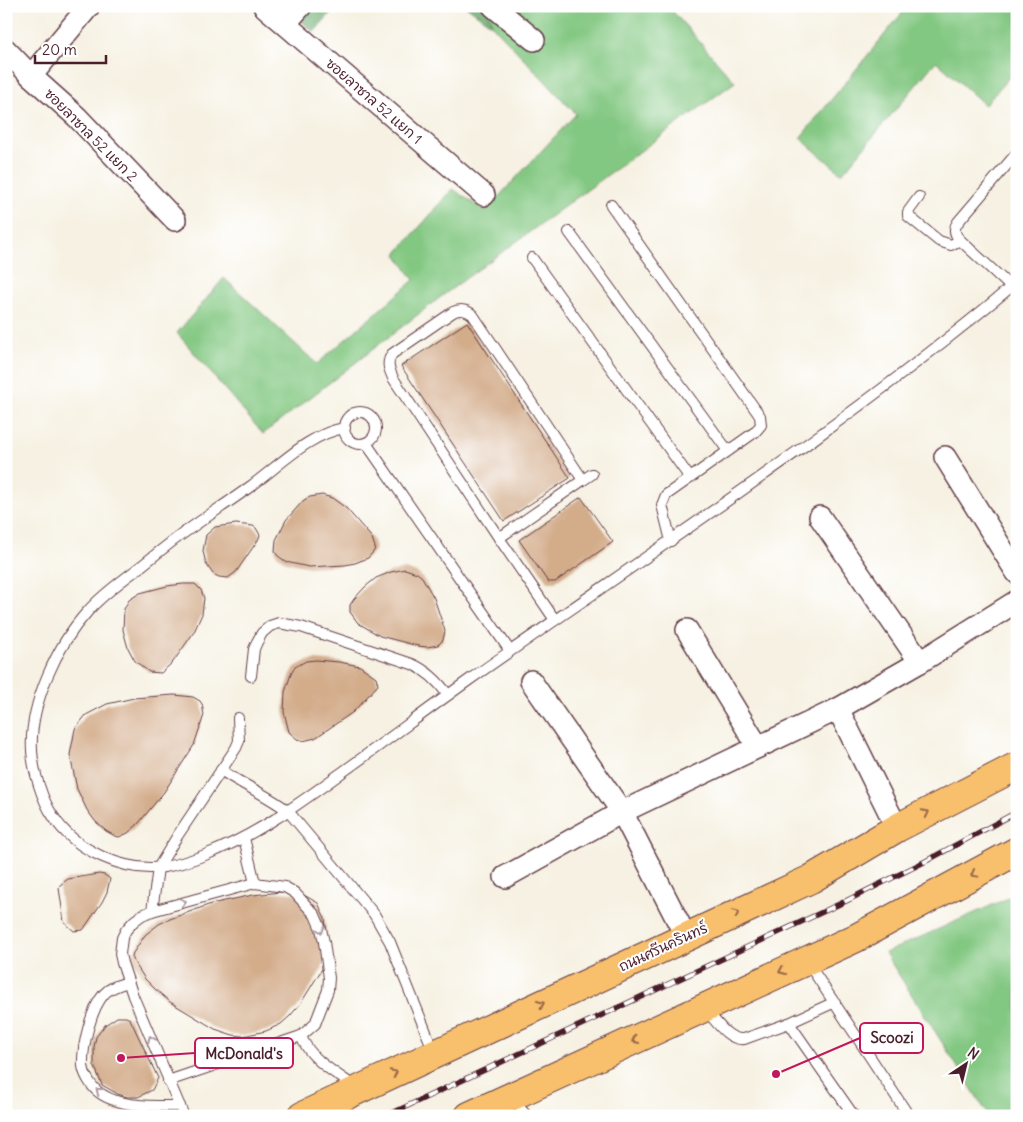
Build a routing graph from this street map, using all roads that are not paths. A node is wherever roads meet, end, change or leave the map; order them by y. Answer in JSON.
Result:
{"nodes":[{"id":1,"x":90,"y":6,"type":"edge"},
{"id":2,"x":264,"y":6,"type":"edge"},
{"id":3,"x":301,"y":6,"type":"edge"},
{"id":4,"x":493,"y":6,"type":"edge"},
{"id":5,"x":285,"y":24,"type":"junction"},
{"id":6,"x":534,"y":40,"type":"dead end"},
{"id":7,"x":6,"y":50,"type":"edge"},
{"id":8,"x":31,"y":76,"type":"junction"},
{"id":9,"x":1017,"y":153,"type":"edge"},
{"id":10,"x":484,"y":195,"type":"dead end"},
{"id":11,"x":918,"y":197,"type":"dead end"},
{"id":12,"x":611,"y":206,"type":"dead end"},
{"id":13,"x":175,"y":220,"type":"dead end"},
{"id":14,"x":569,"y":232,"type":"dead end"},
{"id":15,"x":960,"y":240,"type":"junction"},
{"id":16,"x":532,"y":258,"type":"dead end"},
{"id":17,"x":1014,"y":284,"type":"edge"},
{"id":18,"x":345,"y":428,"type":"junction"},
{"id":19,"x":366,"y":443,"type":"junction"},
{"id":20,"x":728,"y":451,"type":"junction"},
{"id":21,"x":945,"y":457,"type":"dead end"},
{"id":22,"x":690,"y":478,"type":"junction"},
{"id":23,"x":820,"y":517,"type":"dead end"},
{"id":24,"x":498,"y":538,"type":"junction"},
{"id":25,"x":671,"y":540,"type":"junction"},
{"id":26,"x":1017,"y":573,"type":"edge"},
{"id":27,"x":1017,"y":601,"type":"edge"},
{"id":28,"x":555,"y":620,"type":"junction"},
{"id":29,"x":687,"y":630,"type":"dead end"},
{"id":30,"x":510,"y":651,"type":"junction"},
{"id":31,"x":920,"y":662,"type":"junction"},
{"id":32,"x":251,"y":676,"type":"dead end"},
{"id":33,"x":531,"y":682,"type":"dead end"},
{"id":34,"x":448,"y":695,"type":"junction"},
{"id":35,"x":838,"y":709,"type":"junction"},
{"id":36,"x":238,"y":718,"type":"dead end"},
{"id":37,"x":758,"y":747,"type":"junction"},
{"id":38,"x":1017,"y":766,"type":"edge"},
{"id":39,"x":221,"y":770,"type":"junction"},
{"id":40,"x":288,"y":812,"type":"junction"},
{"id":41,"x":622,"y":812,"type":"junction"},
{"id":42,"x":897,"y":828,"type":"junction"},
{"id":43,"x":244,"y":838,"type":"junction"},
{"id":44,"x":1017,"y":851,"type":"edge"},
{"id":45,"x":158,"y":868,"type":"junction"},
{"id":46,"x":505,"y":877,"type":"dead end"},
{"id":47,"x":255,"y":883,"type":"junction"},
{"id":48,"x":152,"y":911,"type":"junction"},
{"id":49,"x":686,"y":937,"type":"junction"},
{"id":50,"x":806,"y":960,"type":"junction"},
{"id":51,"x":128,"y":982,"type":"junction"},
{"id":52,"x":835,"y":1002,"type":"junction"},
{"id":53,"x":704,"y":1008,"type":"junction"},
{"id":54,"x":789,"y":1023,"type":"junction"},
{"id":55,"x":301,"y":1036,"type":"junction"},
{"id":56,"x":434,"y":1054,"type":"junction"},
{"id":57,"x":168,"y":1081,"type":"junction"},
{"id":58,"x":359,"y":1090,"type":"junction"},
{"id":59,"x":518,"y":1106,"type":"edge"},
{"id":60,"x":182,"y":1111,"type":"edge"},
{"id":61,"x":302,"y":1116,"type":"edge"},
{"id":62,"x":469,"y":1116,"type":"edge"},
{"id":63,"x":854,"y":1116,"type":"edge"},
{"id":64,"x":909,"y":1116,"type":"edge"}],
"edges":[{"from":1,"to":8,"type":"street"},
{"from":2,"to":5,"type":"street","name":"ซอยลาซาล 52 แยก 1"},
{"from":3,"to":5,"type":"street"},
{"from":4,"to":6,"type":"street"},
{"from":5,"to":10,"type":"street","name":"ซอยลาซาล 52 แยก 1"},
{"from":7,"to":8,"type":"street","name":"ซอยลาซาล 52 แยก 2"},
{"from":8,"to":13,"type":"street","name":"ซอยลาซาล 52 แยก 2"},
{"from":9,"to":15,"type":"lane"},
{"from":11,"to":15,"type":"lane"},
{"from":12,"to":20,"type":"lane"},
{"from":14,"to":20,"type":"lane"},
{"from":15,"to":17,"type":"lane"},
{"from":16,"to":22,"type":"lane"},
{"from":17,"to":25,"type":"lane"},
{"from":18,"to":19,"type":"lane"},
{"from":18,"to":19,"type":"lane"},
{"from":18,"to":45,"type":"lane"},
{"from":19,"to":30,"type":"lane"},
{"from":20,"to":22,"type":"lane"},
{"from":21,"to":26,"type":"street"},
{"from":22,"to":25,"type":"lane"},
{"from":23,"to":31,"type":"street"},
{"from":24,"to":24,"type":"lane"},
{"from":24,"to":28,"type":"lane"},
{"from":25,"to":28,"type":"lane"},
{"from":27,"to":31,"type":"street"},
{"from":28,"to":30,"type":"lane"},
{"from":29,"to":37,"type":"street"},
{"from":30,"to":34,"type":"lane"},
{"from":31,"to":35,"type":"street"},
{"from":32,"to":34,"type":"lane"},
{"from":33,"to":41,"type":"street"},
{"from":34,"to":40,"type":"lane"},
{"from":35,"to":37,"type":"street"},
{"from":35,"to":42,"type":"street"},
{"from":36,"to":39,"type":"lane"},
{"from":37,"to":41,"type":"street"},
{"from":42,"to":38,"type":"main road","name":"ถนนศรีนครินทร์","one_way":true},
{"from":39,"to":40,"type":"lane"},
{"from":39,"to":45,"type":"lane"},
{"from":40,"to":43,"type":"lane"},
{"from":40,"to":56,"type":"lane"},
{"from":41,"to":46,"type":"street"},
{"from":41,"to":49,"type":"street"},
{"from":49,"to":42,"type":"main road","name":"ถนนศรีนครินทร์","one_way":true},
{"from":43,"to":45,"type":"lane"},
{"from":43,"to":47,"type":"lane"},
{"from":44,"to":50,"type":"main road","one_way":true},
{"from":45,"to":48,"type":"lane"},
{"from":48,"to":47,"type":"lane","one_way":true},
{"from":47,"to":55,"type":"lane","one_way":true},
{"from":48,"to":51,"type":"lane"},
{"from":56,"to":49,"type":"main road","name":"ถนนศรีนครินทร์","one_way":true},
{"from":50,"to":52,"type":"lane"},
{"from":50,"to":53,"type":"main road","one_way":true},
{"from":57,"to":51,"type":"lane","one_way":true},
{"from":60,"to":51,"type":"lane","one_way":true},
{"from":52,"to":54,"type":"lane"},
{"from":52,"to":64,"type":"lane"},
{"from":53,"to":54,"type":"lane"},
{"from":53,"to":59,"type":"main road","one_way":true},
{"from":54,"to":63,"type":"lane"},
{"from":55,"to":57,"type":"lane"},
{"from":55,"to":58,"type":"lane"},
{"from":58,"to":56,"type":"main road","name":"ถนนศรีนครินทร์","one_way":true},
{"from":57,"to":60,"type":"lane"},
{"from":58,"to":61,"type":"main road","name":"ถนนศรีนครินทร์"},
{"from":59,"to":62,"type":"main road"}]}
